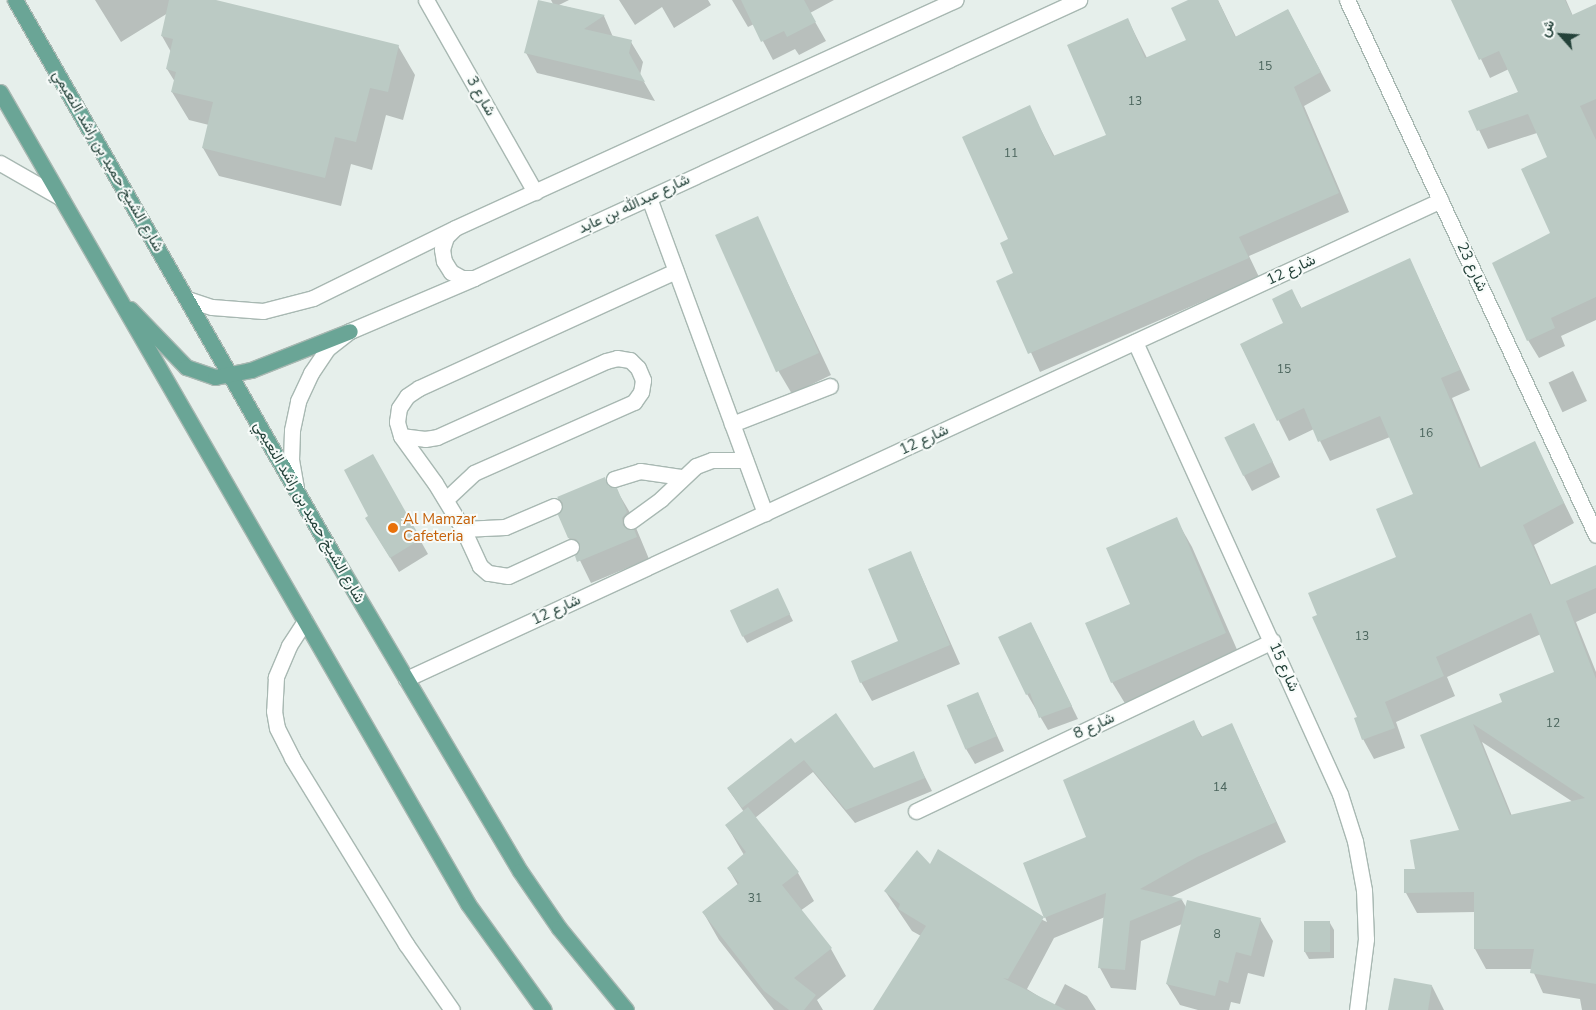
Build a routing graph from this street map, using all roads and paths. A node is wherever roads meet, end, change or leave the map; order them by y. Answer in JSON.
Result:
{"nodes":[{"id":1,"x":15,"y":0,"type":"edge"},
{"id":2,"x":426,"y":0,"type":"edge"},
{"id":3,"x":955,"y":0,"type":"edge"},
{"id":4,"x":1079,"y":0,"type":"edge"},
{"id":5,"x":1347,"y":0,"type":"edge"},
{"id":6,"x":0,"y":92,"type":"edge"},
{"id":7,"x":0,"y":163,"type":"edge"},
{"id":8,"x":535,"y":192,"type":"junction"},
{"id":9,"x":61,"y":198,"type":"junction"},
{"id":10,"x":649,"y":198,"type":"junction"},
{"id":11,"x":1441,"y":200,"type":"junction"},
{"id":12,"x":455,"y":228,"type":"junction"},
{"id":13,"x":676,"y":271,"type":"junction"},
{"id":14,"x":474,"y":278,"type":"junction"},
{"id":15,"x":118,"y":298,"type":"junction"},
{"id":16,"x":187,"y":299,"type":"junction"},
{"id":17,"x":350,"y":332,"type":"junction"},
{"id":18,"x":1135,"y":342,"type":"junction"},
{"id":19,"x":231,"y":376,"type":"junction"},
{"id":20,"x":830,"y":386,"type":"dead end"},
{"id":21,"x":732,"y":424,"type":"junction"},
{"id":22,"x":401,"y":436,"type":"junction"},
{"id":23,"x":745,"y":460,"type":"junction"},
{"id":24,"x":682,"y":477,"type":"junction"},
{"id":25,"x":614,"y":479,"type":"dead end"},
{"id":26,"x":296,"y":490,"type":"junction"},
{"id":27,"x":446,"y":499,"type":"junction"},
{"id":28,"x":1590,"y":505,"type":"edge"},
{"id":29,"x":554,"y":506,"type":"dead end"},
{"id":30,"x":765,"y":513,"type":"junction"},
{"id":31,"x":631,"y":520,"type":"dead end"},
{"id":32,"x":463,"y":529,"type":"junction"},
{"id":33,"x":1596,"y":535,"type":"edge"},
{"id":34,"x":571,"y":547,"type":"dead end"},
{"id":35,"x":304,"y":621,"type":"junction"},
{"id":36,"x":1273,"y":641,"type":"junction"},
{"id":37,"x":406,"y":679,"type":"junction"},
{"id":38,"x":916,"y":811,"type":"dead end"},
{"id":39,"x":452,"y":1010,"type":"edge"},
{"id":40,"x":544,"y":1010,"type":"edge"},
{"id":41,"x":626,"y":1010,"type":"edge"},
{"id":42,"x":1357,"y":1010,"type":"edge"}],
"edges":[{"from":1,"to":16,"type":"main road","name":"شارع الشيخ حميد بن راشد النعيمي"},
{"from":2,"to":8,"type":"street","name":"شارع 3"},
{"from":3,"to":8,"type":"street"},
{"from":4,"to":10,"type":"street","name":"شارع عبدالله بن عابد"},
{"from":5,"to":11,"type":"street","name":"شارع 23"},
{"from":6,"to":9,"type":"main road"},
{"from":7,"to":9,"type":"street"},
{"from":8,"to":12,"type":"street"},
{"from":9,"to":15,"type":"main road"},
{"from":10,"to":13,"type":"street"},
{"from":10,"to":14,"type":"street","name":"شارع عبدالله بن عابد"},
{"from":11,"to":18,"type":"street","name":"شارع 12"},
{"from":11,"to":28,"type":"street","name":"شارع 23"},
{"from":12,"to":14,"type":"street"},
{"from":12,"to":16,"type":"street"},
{"from":13,"to":21,"type":"street"},
{"from":13,"to":22,"type":"street"},
{"from":14,"to":17,"type":"street","name":"شارع عبدالله بن عابد"},
{"from":15,"to":19,"type":"main road"},
{"from":15,"to":35,"type":"main road"},
{"from":16,"to":19,"type":"main road","name":"شارع الشيخ حميد بن راشد النعيمي"},
{"from":17,"to":19,"type":"main road"},
{"from":17,"to":26,"type":"street","name":"شارع عبدالله بن عابد"},
{"from":18,"to":30,"type":"street","name":"شارع 12"},
{"from":18,"to":36,"type":"street","name":"شارع 15"},
{"from":19,"to":26,"type":"main road","name":"شارع الشيخ حميد بن راشد النعيمي"},
{"from":20,"to":21,"type":"street"},
{"from":21,"to":23,"type":"street"},
{"from":22,"to":27,"type":"street"},
{"from":22,"to":27,"type":"street"},
{"from":23,"to":24,"type":"street"},
{"from":23,"to":30,"type":"street"},
{"from":24,"to":25,"type":"street"},
{"from":24,"to":31,"type":"street"},
{"from":26,"to":37,"type":"main road","name":"شارع الشيخ حميد بن راشد النعيمي"},
{"from":27,"to":32,"type":"street"},
{"from":28,"to":33,"type":"street","name":"شارع 23"},
{"from":29,"to":32,"type":"street"},
{"from":30,"to":37,"type":"street","name":"شارع 12"},
{"from":32,"to":34,"type":"street"},
{"from":35,"to":39,"type":"street"},
{"from":35,"to":40,"type":"main road"},
{"from":36,"to":38,"type":"street","name":"شارع 8"},
{"from":36,"to":42,"type":"street","name":"شارع 15"},
{"from":37,"to":41,"type":"main road","name":"شارع الشيخ حميد بن راشد النعيمي"}]}
